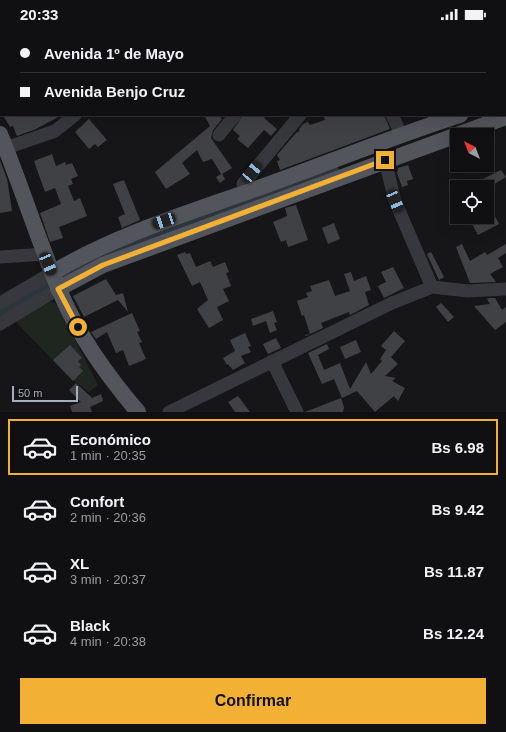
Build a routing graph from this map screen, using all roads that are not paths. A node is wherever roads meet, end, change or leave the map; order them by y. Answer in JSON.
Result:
{"nodes":[{"id":1,"x":74,"y":116,"type":"edge"},
{"id":2,"x":234,"y":116,"type":"edge"},
{"id":3,"x":299,"y":116,"type":"edge"},
{"id":4,"x":392,"y":116,"type":"edge"},
{"id":5,"x":457,"y":116,"type":"edge"},
{"id":6,"x":506,"y":117,"type":"edge"},
{"id":7,"x":476,"y":128,"type":"edge"},
{"id":8,"x":401,"y":134,"type":"junction"},
{"id":9,"x":219,"y":135,"type":"dead end"},
{"id":10,"x":450,"y":137,"type":"edge"},
{"id":11,"x":3,"y":141,"type":"edge"},
{"id":12,"x":385,"y":160,"type":"junction"},
{"id":13,"x":245,"y":192,"type":"junction"},
{"id":14,"x":45,"y":254,"type":"junction"},
{"id":15,"x":0,"y":257,"type":"edge"},
{"id":16,"x":52,"y":273,"type":"junction"},
{"id":17,"x":432,"y":287,"type":"junction"},
{"id":18,"x":58,"y":289,"type":"junction"},
{"id":19,"x":506,"y":289,"type":"edge"},
{"id":20,"x":0,"y":303,"type":"edge"},
{"id":21,"x":0,"y":324,"type":"edge"},
{"id":22,"x":272,"y":361,"type":"junction"},
{"id":23,"x":138,"y":412,"type":"edge"},
{"id":24,"x":169,"y":412,"type":"edge"},
{"id":25,"x":296,"y":412,"type":"edge"}],
"edges":[{"from":1,"to":11,"type":"street"},
{"from":2,"to":9,"type":"street"},
{"from":3,"to":13,"type":"street"},
{"from":4,"to":8,"type":"street"},
{"from":5,"to":8,"type":"main road"},
{"from":6,"to":7,"type":"main road"},
{"from":8,"to":13,"type":"main road"},
{"from":10,"to":12,"type":"main road"},
{"from":11,"to":14,"type":"main road"},
{"from":12,"to":17,"type":"street"},
{"from":12,"to":18,"type":"main road"},
{"from":13,"to":16,"type":"main road"},
{"from":14,"to":15,"type":"street"},
{"from":14,"to":16,"type":"main road"},
{"from":16,"to":18,"type":"main road"},
{"from":16,"to":20,"type":"street"},
{"from":17,"to":19,"type":"street"},
{"from":17,"to":22,"type":"street"},
{"from":18,"to":21,"type":"street"},
{"from":18,"to":23,"type":"main road"},
{"from":22,"to":24,"type":"street"},
{"from":22,"to":25,"type":"street"}]}
